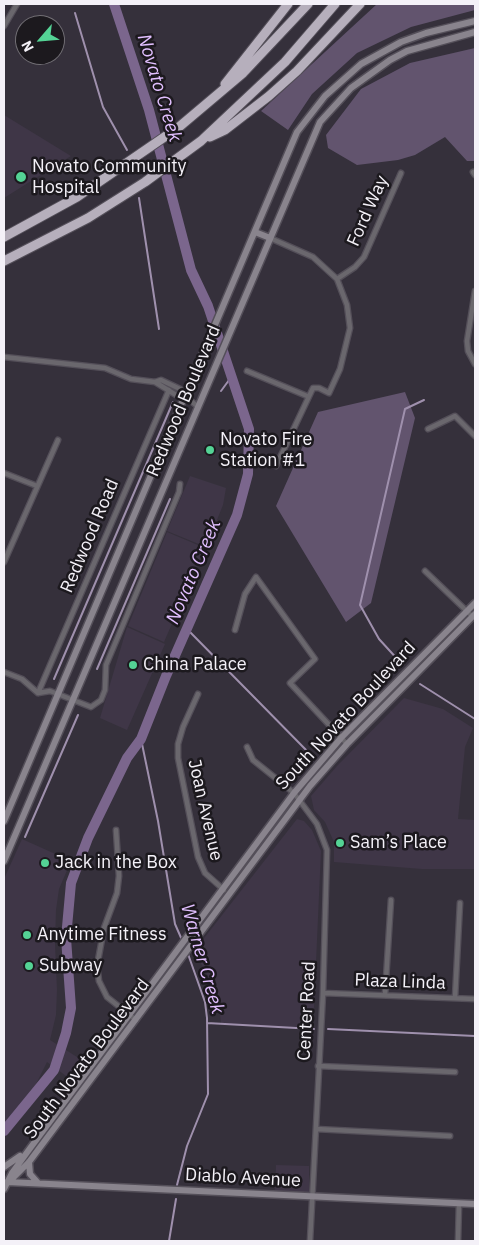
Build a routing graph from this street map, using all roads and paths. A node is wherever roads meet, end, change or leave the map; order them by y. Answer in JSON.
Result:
{"nodes":[{"id":1,"x":17,"y":4,"type":"edge"},
{"id":2,"x":288,"y":4,"type":"edge"},
{"id":3,"x":308,"y":4,"type":"edge"},
{"id":4,"x":335,"y":4,"type":"edge"},
{"id":5,"x":360,"y":4,"type":"edge"},
{"id":6,"x":475,"y":21,"type":"edge"},
{"id":7,"x":4,"y":26,"type":"edge"},
{"id":8,"x":475,"y":32,"type":"edge"},
{"id":9,"x":218,"y":95,"type":"junction"},
{"id":10,"x":201,"y":141,"type":"junction"},
{"id":11,"x":401,"y":173,"type":"dead end"},
{"id":12,"x":255,"y":232,"type":"junction"},
{"id":13,"x":4,"y":236,"type":"edge"},
{"id":14,"x":270,"y":238,"type":"junction"},
{"id":15,"x":4,"y":261,"type":"edge"},
{"id":16,"x":337,"y":280,"type":"junction"},
{"id":17,"x":475,"y":291,"type":"edge"},
{"id":18,"x":4,"y":357,"type":"edge"},
{"id":19,"x":475,"y":364,"type":"edge"},
{"id":20,"x":247,"y":371,"type":"dead end"},
{"id":21,"x":155,"y":382,"type":"junction"},
{"id":22,"x":169,"y":390,"type":"junction"},
{"id":23,"x":185,"y":396,"type":"junction"},
{"id":24,"x":307,"y":396,"type":"junction"},
{"id":25,"x":197,"y":406,"type":"junction"},
{"id":26,"x":428,"y":429,"type":"dead end"},
{"id":27,"x":475,"y":436,"type":"edge"},
{"id":28,"x":58,"y":440,"type":"dead end"},
{"id":29,"x":276,"y":466,"type":"dead end"},
{"id":30,"x":4,"y":473,"type":"edge"},
{"id":31,"x":180,"y":484,"type":"dead end"},
{"id":32,"x":37,"y":486,"type":"junction"},
{"id":33,"x":4,"y":562,"type":"edge"},
{"id":34,"x":424,"y":571,"type":"dead end"},
{"id":35,"x":475,"y":603,"type":"edge"},
{"id":36,"x":467,"y":612,"type":"junction"},
{"id":37,"x":474,"y":616,"type":"edge"},
{"id":38,"x":235,"y":630,"type":"dead end"},
{"id":39,"x":4,"y":672,"type":"edge"},
{"id":40,"x":38,"y":693,"type":"junction"},
{"id":41,"x":59,"y":694,"type":"junction"},
{"id":42,"x":198,"y":694,"type":"dead end"},
{"id":43,"x":73,"y":699,"type":"junction"},
{"id":44,"x":341,"y":738,"type":"junction"},
{"id":45,"x":348,"y":744,"type":"junction"},
{"id":46,"x":247,"y":747,"type":"dead end"},
{"id":47,"x":294,"y":792,"type":"junction"},
{"id":48,"x":299,"y":800,"type":"junction"},
{"id":49,"x":4,"y":822,"type":"edge"},
{"id":50,"x":116,"y":830,"type":"dead end"},
{"id":51,"x":4,"y":861,"type":"edge"},
{"id":52,"x":222,"y":889,"type":"junction"},
{"id":53,"x":229,"y":894,"type":"junction"},
{"id":54,"x":391,"y":900,"type":"dead end"},
{"id":55,"x":460,"y":904,"type":"dead end"},
{"id":56,"x":323,"y":993,"type":"junction"},
{"id":57,"x":385,"y":995,"type":"junction"},
{"id":58,"x":456,"y":998,"type":"junction"},
{"id":59,"x":475,"y":999,"type":"edge"},
{"id":60,"x":128,"y":1014,"type":"junction"},
{"id":61,"x":136,"y":1020,"type":"junction"},
{"id":62,"x":318,"y":1066,"type":"junction"},
{"id":63,"x":455,"y":1072,"type":"dead end"},
{"id":64,"x":316,"y":1129,"type":"junction"},
{"id":65,"x":450,"y":1136,"type":"dead end"},
{"id":66,"x":31,"y":1147,"type":"junction"},
{"id":67,"x":29,"y":1162,"type":"junction"},
{"id":68,"x":4,"y":1167,"type":"edge"},
{"id":69,"x":5,"y":1181,"type":"edge"},
{"id":70,"x":38,"y":1183,"type":"junction"},
{"id":71,"x":4,"y":1189,"type":"edge"},
{"id":72,"x":312,"y":1196,"type":"junction"},
{"id":73,"x":459,"y":1204,"type":"junction"},
{"id":74,"x":475,"y":1204,"type":"edge"},
{"id":75,"x":310,"y":1241,"type":"edge"},
{"id":76,"x":458,"y":1241,"type":"edge"}],
"edges":[{"from":1,"to":7,"type":"street"},
{"from":2,"to":9,"type":"highway"},
{"from":3,"to":9,"type":"highway"},
{"from":4,"to":10,"type":"highway"},
{"from":5,"to":10,"type":"highway"},
{"from":6,"to":12,"type":"main road","name":"Redwood Boulevard"},
{"from":8,"to":14,"type":"main road","name":"Redwood Boulevard"},
{"from":9,"to":13,"type":"highway"},
{"from":10,"to":15,"type":"highway"},
{"from":11,"to":16,"type":"street","name":"Ford Way"},
{"from":12,"to":14,"type":"main road"},
{"from":12,"to":23,"type":"main road","name":"Redwood Boulevard"},
{"from":14,"to":16,"type":"street"},
{"from":14,"to":25,"type":"main road","name":"Redwood Boulevard"},
{"from":16,"to":24,"type":"street"},
{"from":17,"to":19,"type":"street"},
{"from":18,"to":21,"type":"street"},
{"from":20,"to":24,"type":"street"},
{"from":21,"to":22,"type":"street"},
{"from":21,"to":23,"type":"street"},
{"from":22,"to":23,"type":"street"},
{"from":22,"to":40,"type":"street","name":"Redwood Road"},
{"from":23,"to":25,"type":"street"},
{"from":23,"to":41,"type":"main road","name":"Redwood Boulevard"},
{"from":24,"to":29,"type":"street"},
{"from":25,"to":43,"type":"main road","name":"Redwood Boulevard"},
{"from":26,"to":27,"type":"street"},
{"from":28,"to":32,"type":"street"},
{"from":30,"to":32,"type":"street"},
{"from":31,"to":43,"type":"street"},
{"from":32,"to":33,"type":"street"},
{"from":34,"to":36,"type":"street"},
{"from":35,"to":36,"type":"main road","name":"South Novato Boulevard"},
{"from":36,"to":37,"type":"street"},
{"from":36,"to":44,"type":"main road","name":"South Novato Boulevard"},
{"from":37,"to":45,"type":"main road","name":"South Novato Boulevard"},
{"from":38,"to":44,"type":"street"},
{"from":39,"to":40,"type":"street"},
{"from":40,"to":41,"type":"street"},
{"from":41,"to":43,"type":"street"},
{"from":41,"to":49,"type":"main road","name":"Redwood Boulevard"},
{"from":42,"to":52,"type":"street","name":"Joan Avenue"},
{"from":43,"to":51,"type":"main road","name":"Redwood Boulevard"},
{"from":44,"to":45,"type":"street"},
{"from":44,"to":47,"type":"main road","name":"South Novato Boulevard"},
{"from":45,"to":48,"type":"main road","name":"South Novato Boulevard"},
{"from":46,"to":47,"type":"street"},
{"from":47,"to":48,"type":"street","name":"Center Road"},
{"from":47,"to":52,"type":"main road","name":"South Novato Boulevard"},
{"from":48,"to":53,"type":"main road","name":"South Novato Boulevard"},
{"from":48,"to":56,"type":"street","name":"Center Road"},
{"from":50,"to":60,"type":"street"},
{"from":52,"to":53,"type":"street","name":"Joan Avenue"},
{"from":52,"to":60,"type":"main road","name":"South Novato Boulevard"},
{"from":53,"to":61,"type":"main road","name":"South Novato Boulevard"},
{"from":54,"to":57,"type":"street"},
{"from":55,"to":58,"type":"street"},
{"from":56,"to":57,"type":"street","name":"Plaza Linda"},
{"from":56,"to":62,"type":"street","name":"Center Road"},
{"from":57,"to":58,"type":"street","name":"Plaza Linda"},
{"from":58,"to":59,"type":"street","name":"Plaza Linda"},
{"from":60,"to":61,"type":"street"},
{"from":60,"to":66,"type":"main road","name":"South Novato Boulevard"},
{"from":61,"to":67,"type":"main road","name":"South Novato Boulevard"},
{"from":62,"to":63,"type":"street"},
{"from":62,"to":64,"type":"street","name":"Center Road"},
{"from":64,"to":65,"type":"street"},
{"from":64,"to":72,"type":"street","name":"Center Road"},
{"from":66,"to":68,"type":"main road"},
{"from":66,"to":69,"type":"main road","name":"South Novato Boulevard"},
{"from":67,"to":69,"type":"main road","name":"South Novato Boulevard"},
{"from":67,"to":70,"type":"main road"},
{"from":69,"to":70,"type":"main road","name":"Diablo Avenue"},
{"from":69,"to":71,"type":"main road"},
{"from":70,"to":72,"type":"main road","name":"Diablo Avenue"},
{"from":72,"to":73,"type":"main road","name":"Diablo Avenue"},
{"from":72,"to":75,"type":"street","name":"Center Road"},
{"from":73,"to":74,"type":"main road","name":"Diablo Avenue"},
{"from":73,"to":76,"type":"street"}]}
